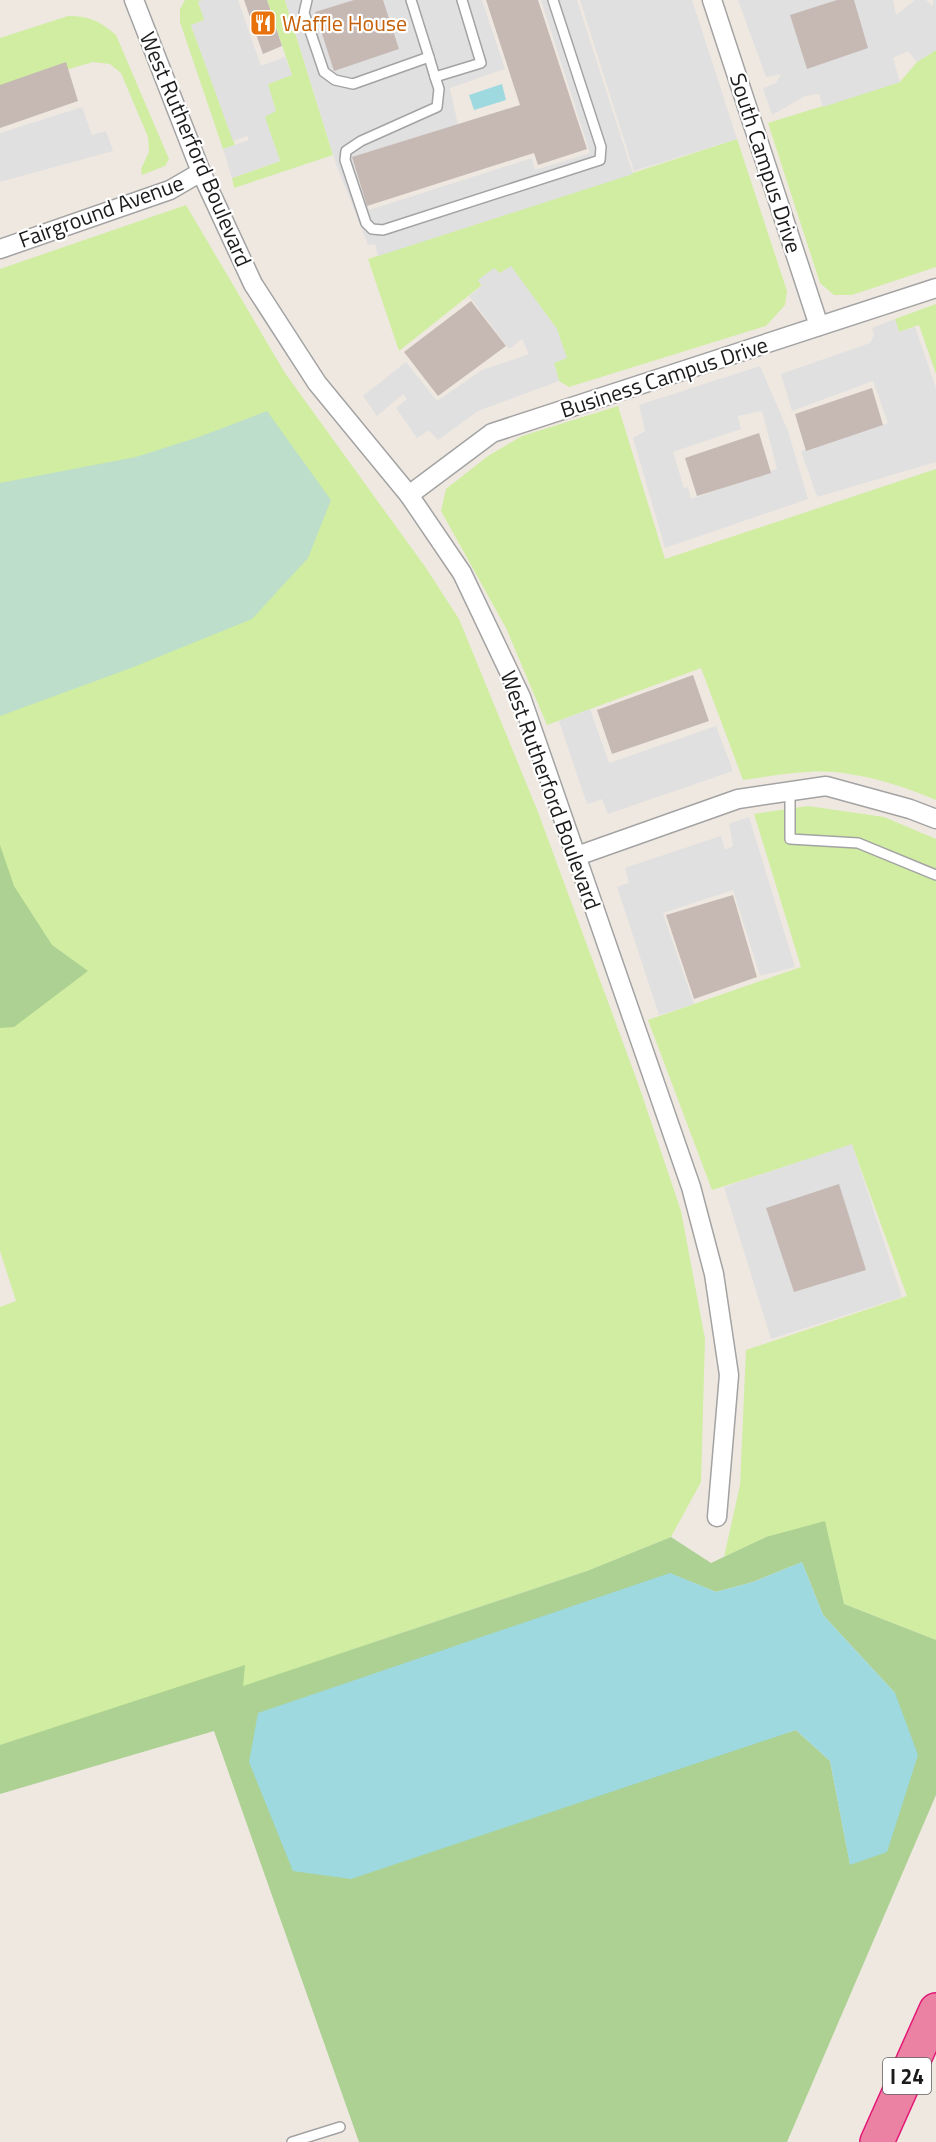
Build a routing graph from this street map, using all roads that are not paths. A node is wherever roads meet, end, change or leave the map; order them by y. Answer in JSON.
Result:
{"nodes":[{"id":1,"x":134,"y":0,"type":"edge"},
{"id":2,"x":307,"y":0,"type":"edge"},
{"id":3,"x":411,"y":0,"type":"edge"},
{"id":4,"x":462,"y":0,"type":"edge"},
{"id":5,"x":553,"y":0,"type":"edge"},
{"id":6,"x":712,"y":0,"type":"edge"},
{"id":7,"x":429,"y":57,"type":"junction"},
{"id":8,"x":435,"y":77,"type":"junction"},
{"id":9,"x":201,"y":172,"type":"junction"},
{"id":10,"x":0,"y":249,"type":"edge"},
{"id":11,"x":936,"y":288,"type":"edge"},
{"id":12,"x":819,"y":326,"type":"junction"},
{"id":13,"x":409,"y":495,"type":"junction"},
{"id":14,"x":790,"y":791,"type":"junction"},
{"id":15,"x":936,"y":819,"type":"edge"},
{"id":16,"x":577,"y":856,"type":"junction"},
{"id":17,"x":936,"y":875,"type":"edge"},
{"id":18,"x":717,"y":1517,"type":"dead end"},
{"id":19,"x":936,"y":2010,"type":"edge"},
{"id":20,"x":340,"y":2127,"type":"dead end"},
{"id":21,"x":292,"y":2142,"type":"edge"},
{"id":22,"x":877,"y":2142,"type":"edge"}],
"edges":[{"from":1,"to":9,"type":"street","name":"West Rutherford Boulevard"},
{"from":2,"to":7,"type":"lane"},
{"from":3,"to":7,"type":"lane"},
{"from":4,"to":8,"type":"lane"},
{"from":5,"to":8,"type":"lane"},
{"from":6,"to":12,"type":"street","name":"South Campus Drive"},
{"from":7,"to":8,"type":"lane"},
{"from":9,"to":10,"type":"street","name":"Fairground Avenue"},
{"from":9,"to":13,"type":"street","name":"West Rutherford Boulevard"},
{"from":11,"to":12,"type":"street","name":"Business Campus Drive"},
{"from":12,"to":13,"type":"street","name":"Business Campus Drive"},
{"from":13,"to":16,"type":"street","name":"West Rutherford Boulevard"},
{"from":14,"to":15,"type":"street"},
{"from":14,"to":16,"type":"street"},
{"from":14,"to":17,"type":"lane"},
{"from":16,"to":18,"type":"street","name":"West Rutherford Boulevard"},
{"from":19,"to":22,"type":"highway","number":"I 24"},
{"from":20,"to":21,"type":"lane"}]}
